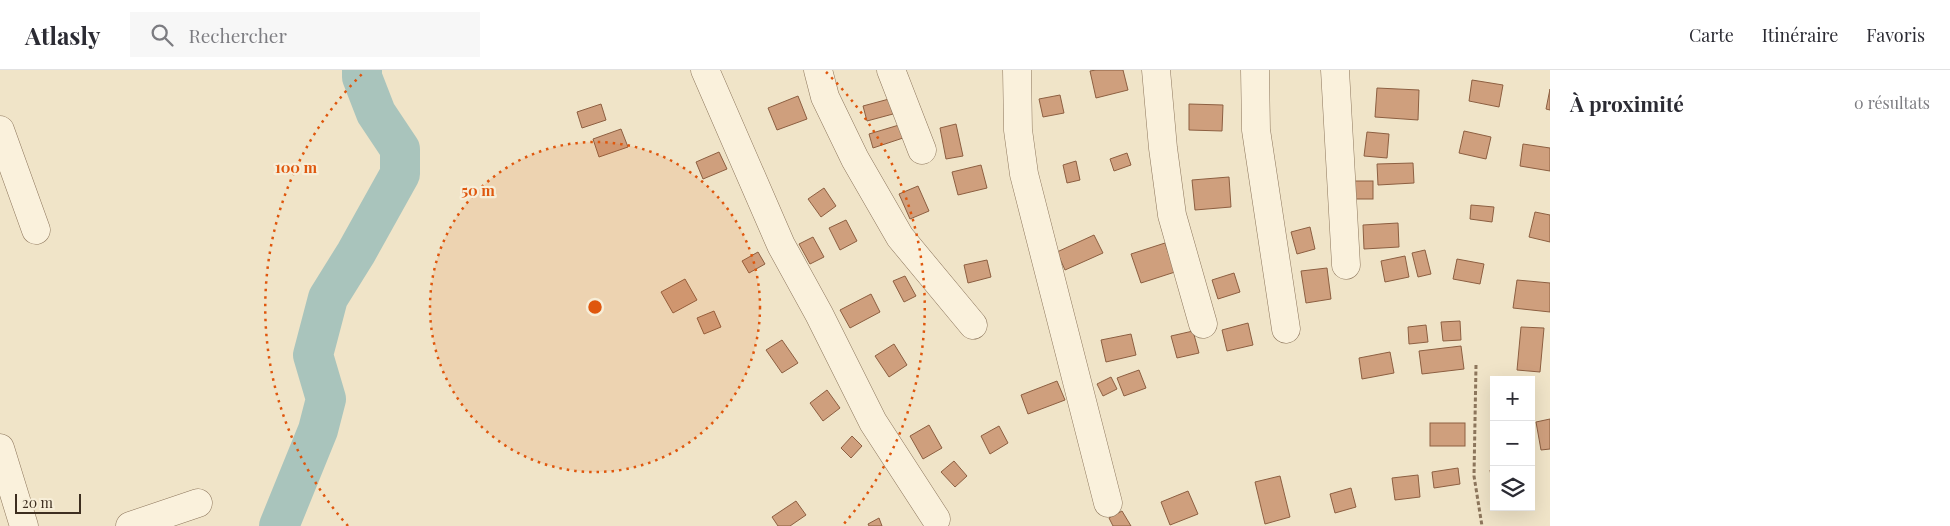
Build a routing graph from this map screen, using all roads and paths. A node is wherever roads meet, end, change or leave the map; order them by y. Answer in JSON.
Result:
{"nodes":[{"id":1,"x":705,"y":70,"type":"edge"},
{"id":2,"x":818,"y":70,"type":"edge"},
{"id":3,"x":891,"y":70,"type":"edge"},
{"id":4,"x":1017,"y":70,"type":"edge"},
{"id":5,"x":1156,"y":70,"type":"edge"},
{"id":6,"x":1254,"y":70,"type":"edge"},
{"id":7,"x":1335,"y":70,"type":"edge"},
{"id":8,"x":0,"y":130,"type":"edge"},
{"id":9,"x":922,"y":150,"type":"dead end"},
{"id":10,"x":36,"y":230,"type":"dead end"},
{"id":11,"x":1346,"y":265,"type":"dead end"},
{"id":12,"x":1203,"y":324,"type":"dead end"},
{"id":13,"x":973,"y":325,"type":"dead end"},
{"id":14,"x":1286,"y":329,"type":"dead end"},
{"id":15,"x":1476,"y":365,"type":"dead end"},
{"id":16,"x":0,"y":448,"type":"edge"},
{"id":17,"x":1108,"y":503,"type":"dead end"},
{"id":18,"x":198,"y":504,"type":"dead end"},
{"id":19,"x":936,"y":519,"type":"dead end"},
{"id":20,"x":24,"y":526,"type":"edge"},
{"id":21,"x":130,"y":526,"type":"edge"},
{"id":22,"x":1482,"y":526,"type":"edge"}],
"edges":[{"from":1,"to":19,"type":"street"},
{"from":2,"to":13,"type":"street"},
{"from":3,"to":9,"type":"street"},
{"from":4,"to":17,"type":"street"},
{"from":5,"to":12,"type":"street"},
{"from":6,"to":14,"type":"street"},
{"from":7,"to":11,"type":"street"},
{"from":8,"to":10,"type":"street"},
{"from":15,"to":22,"type":"path"},
{"from":16,"to":20,"type":"street"},
{"from":18,"to":21,"type":"street"}]}
